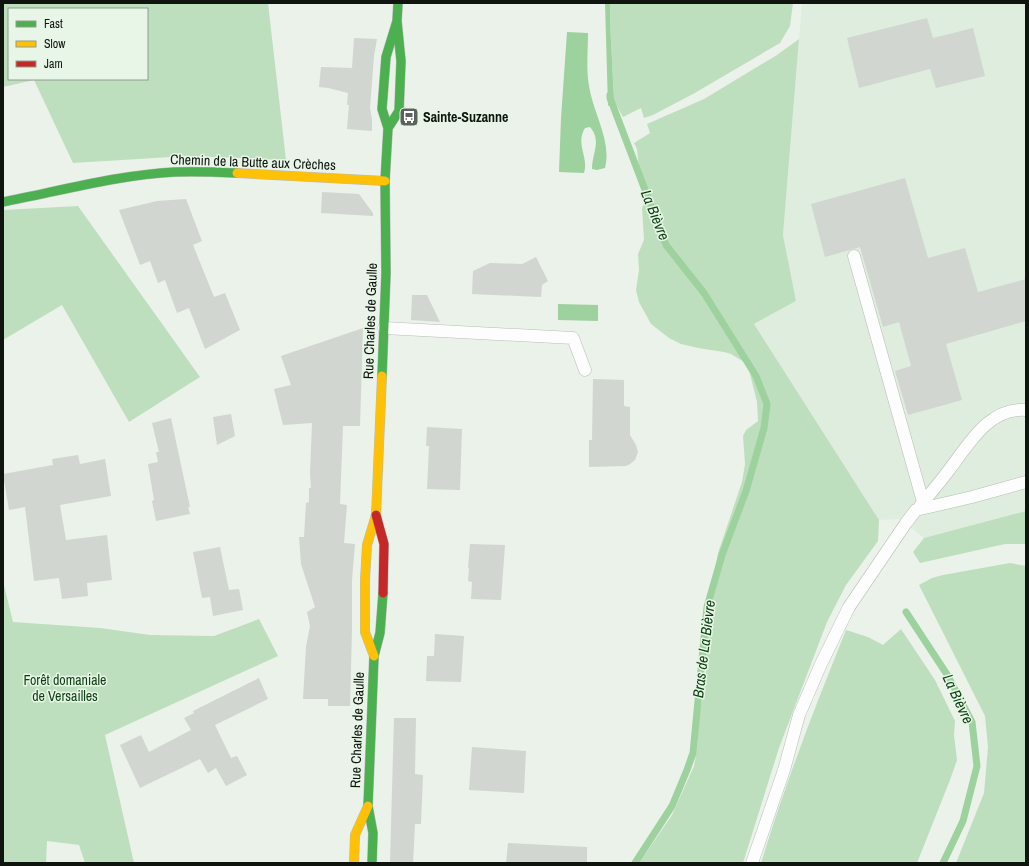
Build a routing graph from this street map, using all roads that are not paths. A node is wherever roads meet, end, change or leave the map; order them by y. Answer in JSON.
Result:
{"nodes":[{"id":1,"x":398,"y":3,"type":"edge"},
{"id":2,"x":397,"y":22,"type":"junction"},
{"id":3,"x":388,"y":128,"type":"junction"},
{"id":4,"x":385,"y":181,"type":"junction"},
{"id":5,"x":3,"y":202,"type":"edge"},
{"id":6,"x":854,"y":256,"type":"dead end"},
{"id":7,"x":384,"y":328,"type":"junction"},
{"id":8,"x":585,"y":370,"type":"dead end"},
{"id":9,"x":1026,"y":410,"type":"edge"},
{"id":10,"x":1026,"y":482,"type":"edge"},
{"id":11,"x":920,"y":506,"type":"junction"},
{"id":12,"x":376,"y":515,"type":"junction"},
{"id":13,"x":374,"y":656,"type":"junction"},
{"id":14,"x":368,"y":806,"type":"junction"},
{"id":15,"x":354,"y":863,"type":"edge"},
{"id":16,"x":372,"y":863,"type":"edge"},
{"id":17,"x":752,"y":863,"type":"edge"}],
"edges":[{"from":1,"to":2,"type":"main road","name":"Rue Charles de Gaulle"},
{"from":2,"to":3,"type":"main road","name":"Rue Charles de Gaulle"},
{"from":2,"to":3,"type":"main road","name":"Rue Charles de Gaulle"},
{"from":3,"to":4,"type":"main road","name":"Rue Charles de Gaulle"},
{"from":4,"to":5,"type":"main road","name":"Chemin de la Butte aux Crèches"},
{"from":4,"to":7,"type":"main road","name":"Rue Charles de Gaulle"},
{"from":6,"to":11,"type":"lane"},
{"from":7,"to":8,"type":"lane"},
{"from":7,"to":12,"type":"main road","name":"Rue Charles de Gaulle"},
{"from":9,"to":11,"type":"lane"},
{"from":10,"to":11,"type":"lane"},
{"from":11,"to":17,"type":"lane"},
{"from":12,"to":13,"type":"main road","name":"Rue Charles de Gaulle"},
{"from":12,"to":13,"type":"main road","name":"Rue Charles de Gaulle"},
{"from":13,"to":14,"type":"main road","name":"Rue Charles de Gaulle"},
{"from":14,"to":15,"type":"main road","name":"Rue Charles de Gaulle"},
{"from":14,"to":16,"type":"main road","name":"Rue Charles de Gaulle"}]}
